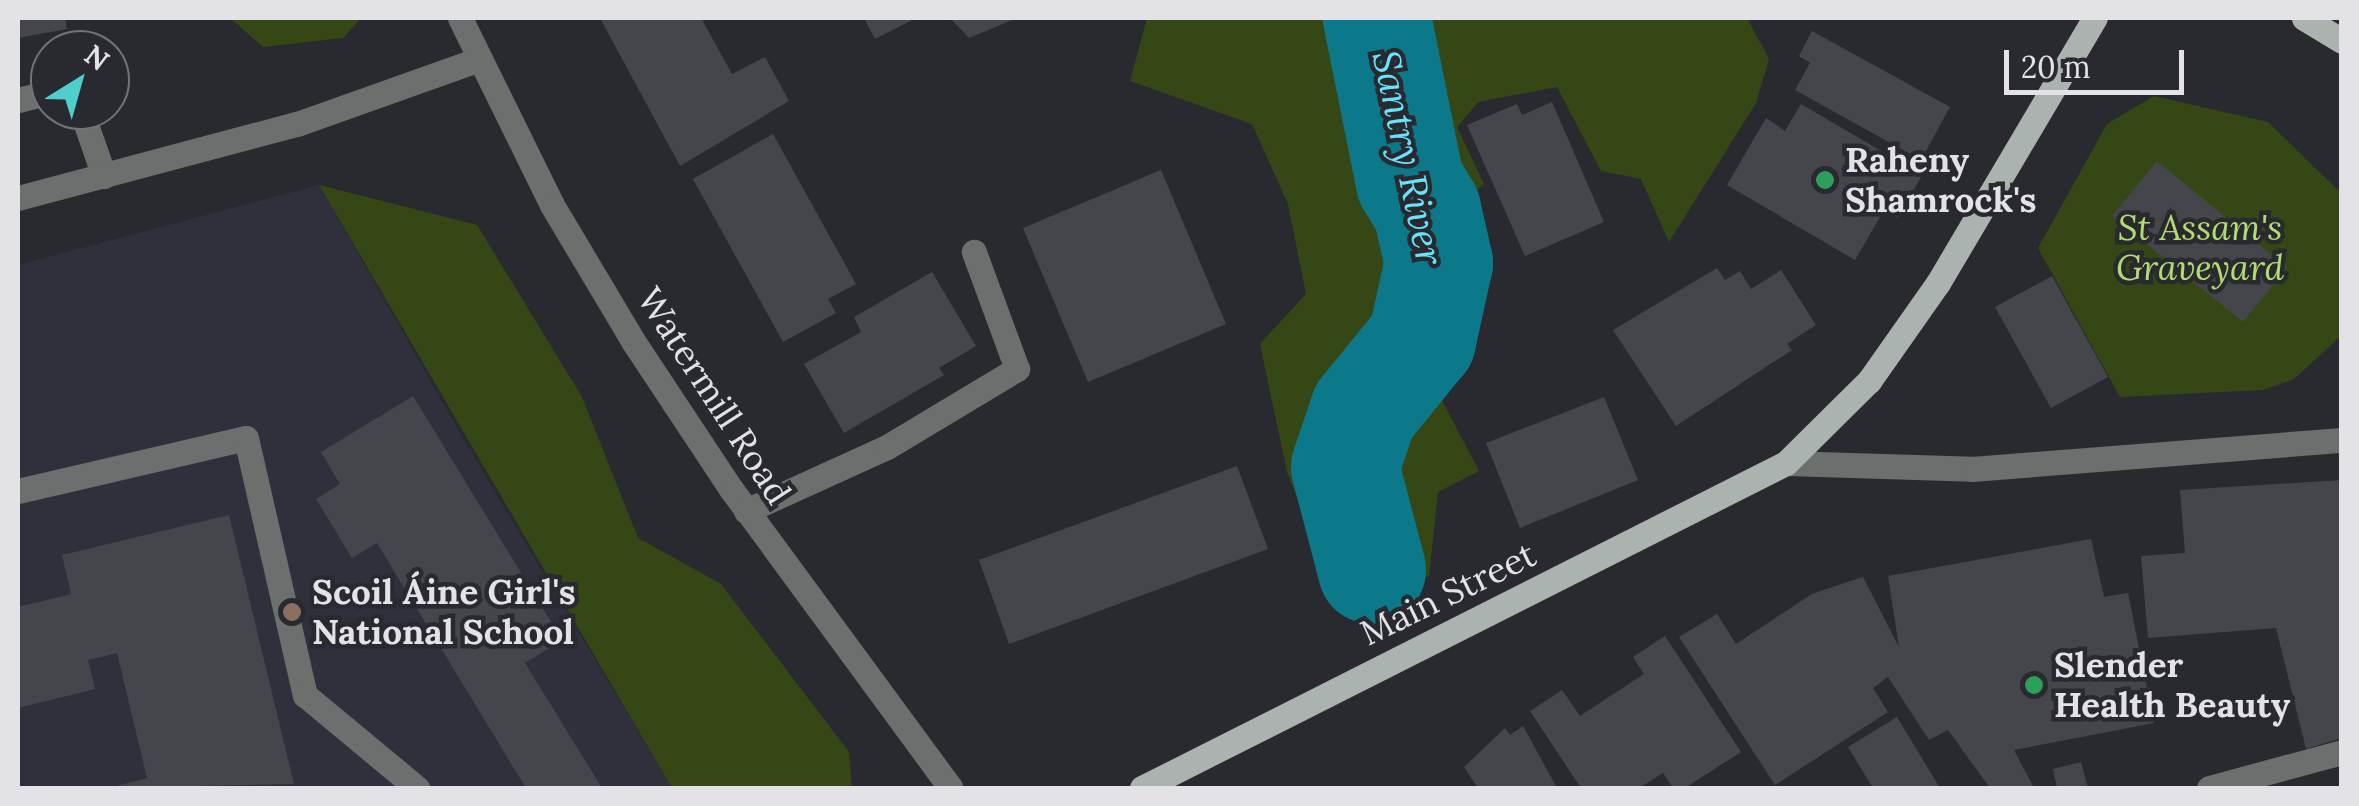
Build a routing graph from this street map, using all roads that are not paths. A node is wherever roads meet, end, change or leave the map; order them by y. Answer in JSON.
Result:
{"nodes":[{"id":1,"x":460,"y":18,"type":"edge"},
{"id":2,"x":2095,"y":18,"type":"edge"},
{"id":3,"x":2304,"y":18,"type":"edge"},
{"id":4,"x":2342,"y":42,"type":"edge"},
{"id":5,"x":477,"y":60,"type":"junction"},
{"id":6,"x":88,"y":130,"type":"edge"},
{"id":7,"x":104,"y":176,"type":"junction"},
{"id":8,"x":18,"y":198,"type":"edge"},
{"id":9,"x":974,"y":252,"type":"dead end"},
{"id":10,"x":2342,"y":440,"type":"edge"},
{"id":11,"x":1786,"y":463,"type":"junction"},
{"id":12,"x":18,"y":490,"type":"edge"},
{"id":13,"x":746,"y":511,"type":"junction"},
{"id":14,"x":2342,"y":752,"type":"edge"},
{"id":15,"x":417,"y":788,"type":"edge"},
{"id":16,"x":951,"y":788,"type":"edge"},
{"id":17,"x":1142,"y":788,"type":"edge"},
{"id":18,"x":2210,"y":788,"type":"edge"}],
"edges":[{"from":1,"to":5,"type":"street","name":"Watermill Road"},
{"from":2,"to":11,"type":"main road","name":"Main Street"},
{"from":3,"to":4,"type":"main road"},
{"from":5,"to":7,"type":"street"},
{"from":5,"to":13,"type":"street","name":"Watermill Road"},
{"from":6,"to":7,"type":"street"},
{"from":7,"to":8,"type":"street"},
{"from":9,"to":13,"type":"street"},
{"from":10,"to":11,"type":"street","name":"Main Street"},
{"from":11,"to":17,"type":"main road","name":"Main Street"},
{"from":12,"to":15,"type":"street"},
{"from":13,"to":16,"type":"street","name":"Watermill Road"},
{"from":14,"to":18,"type":"street"}]}
